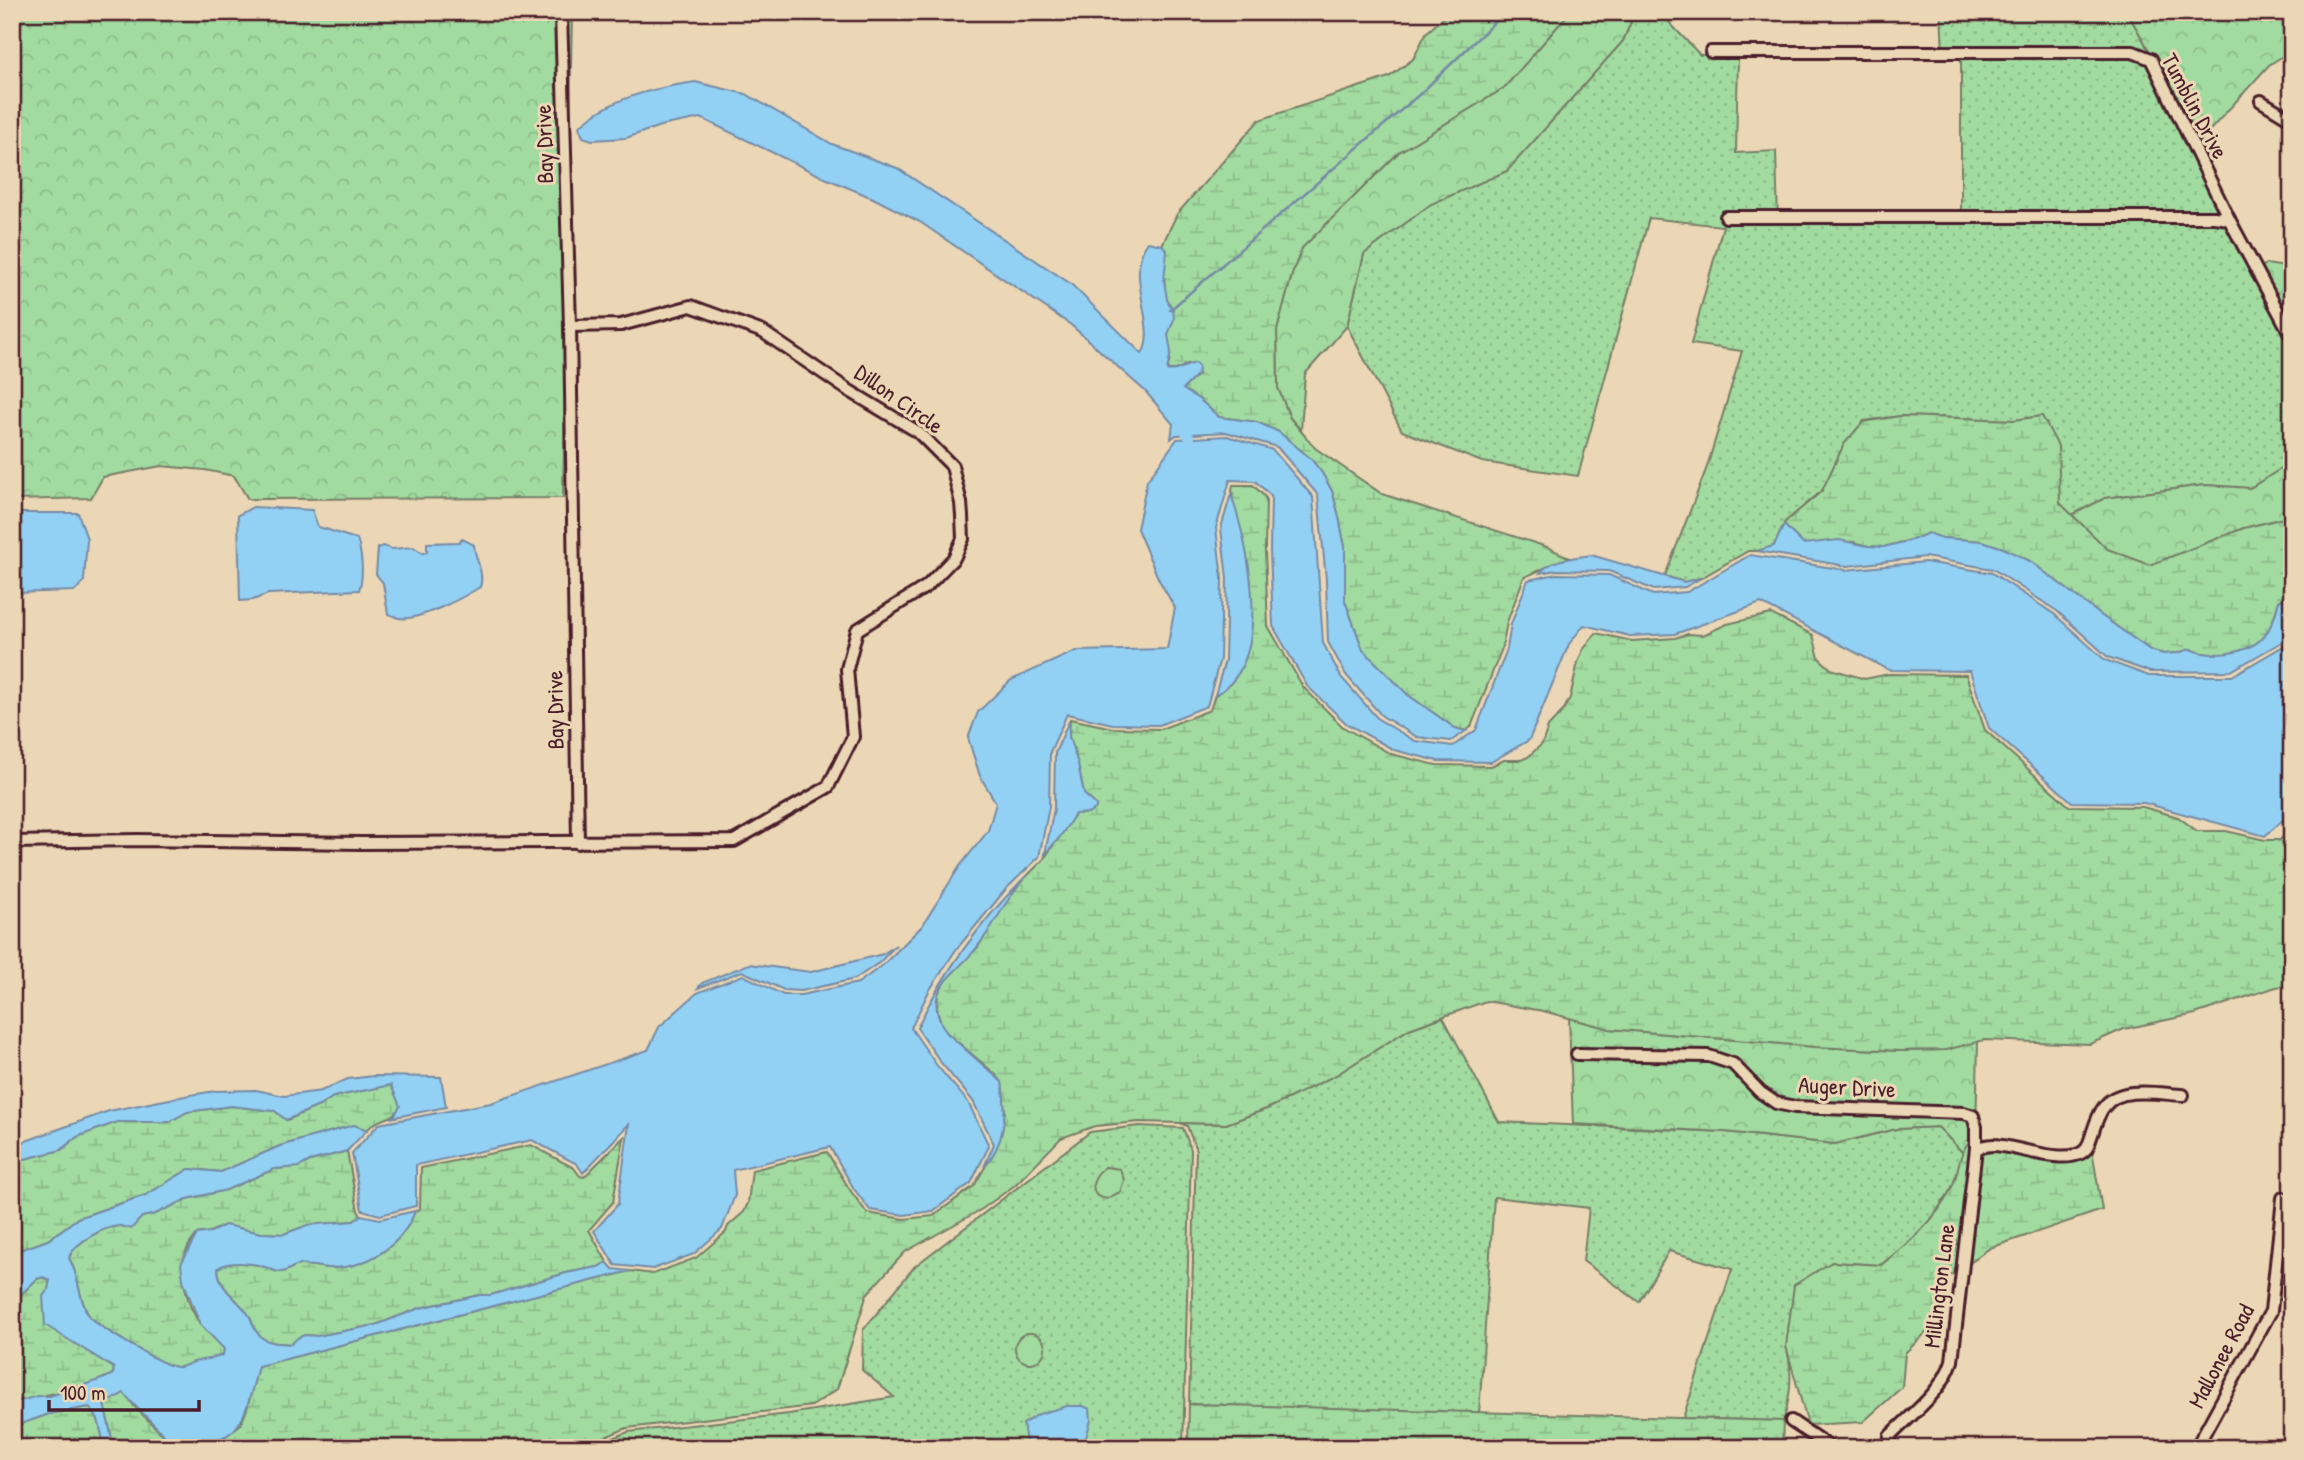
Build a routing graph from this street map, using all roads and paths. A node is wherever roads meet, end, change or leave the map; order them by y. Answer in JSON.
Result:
{"nodes":[{"id":1,"x":561,"y":12,"type":"edge"},
{"id":2,"x":1711,"y":52,"type":"dead end"},
{"id":3,"x":2261,"y":101,"type":"dead end"},
{"id":4,"x":2292,"y":120,"type":"edge"},
{"id":5,"x":1726,"y":217,"type":"dead end"},
{"id":6,"x":2229,"y":219,"type":"junction"},
{"id":7,"x":570,"y":326,"type":"junction"},
{"id":8,"x":2292,"y":337,"type":"edge"},
{"id":9,"x":12,"y":842,"type":"edge"},
{"id":10,"x":578,"y":843,"type":"junction"},
{"id":11,"x":1577,"y":1054,"type":"dead end"},
{"id":12,"x":2183,"y":1095,"type":"dead end"},
{"id":13,"x":1976,"y":1149,"type":"junction"},
{"id":14,"x":2283,"y":1198,"type":"dead end"},
{"id":15,"x":1791,"y":1421,"type":"dead end"},
{"id":16,"x":1831,"y":1448,"type":"edge"},
{"id":17,"x":1889,"y":1448,"type":"edge"},
{"id":18,"x":2196,"y":1448,"type":"edge"}],
"edges":[{"from":1,"to":7,"type":"street","name":"Bay Drive"},
{"from":2,"to":6,"type":"street","name":"Tumblin Drive"},
{"from":3,"to":4,"type":"street"},
{"from":5,"to":6,"type":"street"},
{"from":6,"to":8,"type":"street","name":"Tumblin Drive"},
{"from":7,"to":10,"type":"street","name":"Bay Drive"},
{"from":7,"to":10,"type":"street","name":"Dillon Circle"},
{"from":9,"to":10,"type":"street"},
{"from":11,"to":13,"type":"street","name":"Auger Drive"},
{"from":12,"to":13,"type":"street"},
{"from":13,"to":17,"type":"street","name":"Millington Lane"},
{"from":14,"to":18,"type":"street","name":"Mallonee Road"},
{"from":15,"to":16,"type":"street"}]}
